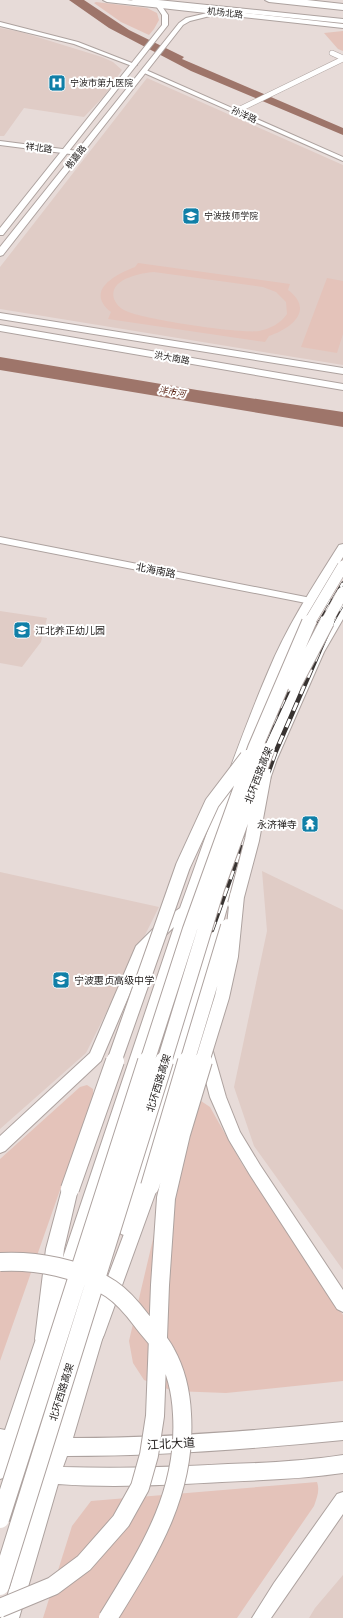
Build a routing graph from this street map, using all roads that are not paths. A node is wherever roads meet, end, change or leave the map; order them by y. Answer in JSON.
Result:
{"nodes":[{"id":1,"x":107,"y":0,"type":"edge"},
{"id":2,"x":135,"y":0,"type":"edge"},
{"id":3,"x":176,"y":0,"type":"edge"},
{"id":4,"x":204,"y":0,"type":"edge"},
{"id":5,"x":269,"y":0,"type":"edge"},
{"id":6,"x":287,"y":0,"type":"edge"},
{"id":7,"x":159,"y":6,"type":"junction"},
{"id":8,"x":343,"y":7,"type":"edge"},
{"id":9,"x":220,"y":12,"type":"junction"},
{"id":10,"x":343,"y":14,"type":"edge"},
{"id":11,"x":343,"y":20,"type":"edge"},
{"id":12,"x":0,"y":24,"type":"edge"},
{"id":13,"x":343,"y":26,"type":"edge"},
{"id":14,"x":332,"y":53,"type":"dead end"},
{"id":15,"x":343,"y":58,"type":"edge"},
{"id":16,"x":134,"y":65,"type":"junction"},
{"id":17,"x":144,"y":71,"type":"junction"},
{"id":18,"x":236,"y":111,"type":"junction"},
{"id":19,"x":0,"y":143,"type":"edge"},
{"id":20,"x":64,"y":152,"type":"junction"},
{"id":21,"x":78,"y":153,"type":"junction"},
{"id":22,"x":343,"y":159,"type":"edge"},
{"id":23,"x":0,"y":232,"type":"edge"},
{"id":24,"x":0,"y":253,"type":"edge"},
{"id":25,"x":0,"y":316,"type":"edge"},
{"id":26,"x":0,"y":328,"type":"edge"},
{"id":27,"x":343,"y":371,"type":"edge"},
{"id":28,"x":343,"y":387,"type":"edge"},
{"id":29,"x":0,"y":540,"type":"edge"},
{"id":30,"x":343,"y":548,"type":"edge"},
{"id":31,"x":343,"y":566,"type":"edge"},
{"id":32,"x":343,"y":592,"type":"edge"},
{"id":33,"x":311,"y":601,"type":"junction"},
{"id":34,"x":342,"y":611,"type":"edge"},
{"id":35,"x":261,"y":749,"type":"junction"},
{"id":36,"x":237,"y":896,"type":"junction"},
{"id":37,"x":186,"y":911,"type":"junction"},
{"id":38,"x":194,"y":1007,"type":"junction"},
{"id":39,"x":0,"y":1146,"type":"edge"},
{"id":40,"x":0,"y":1262,"type":"edge"},
{"id":41,"x":343,"y":1304,"type":"edge"},
{"id":42,"x":96,"y":1335,"type":"junction"},
{"id":43,"x":44,"y":1339,"type":"junction"},
{"id":44,"x":343,"y":1431,"type":"edge"},
{"id":45,"x":5,"y":1439,"type":"edge"},
{"id":46,"x":62,"y":1447,"type":"junction"},
{"id":47,"x":343,"y":1464,"type":"edge"},
{"id":48,"x":0,"y":1470,"type":"edge"},
{"id":49,"x":51,"y":1476,"type":"junction"},
{"id":50,"x":343,"y":1500,"type":"edge"},
{"id":51,"x":0,"y":1519,"type":"edge"},
{"id":52,"x":0,"y":1586,"type":"edge"},
{"id":53,"x":0,"y":1608,"type":"edge"},
{"id":54,"x":10,"y":1618,"type":"edge"},
{"id":55,"x":108,"y":1618,"type":"edge"},
{"id":56,"x":261,"y":1618,"type":"edge"}],
"edges":[{"from":1,"to":7,"type":"main road","name":"机场北路"},
{"from":2,"to":11,"type":"highway"},
{"from":3,"to":11,"type":"highway","name":"机场北路"},
{"from":4,"to":10,"type":"highway","name":"机场北路"},
{"from":5,"to":8,"type":"highway"},
{"from":6,"to":8,"type":"main road"},
{"from":7,"to":9,"type":"main road","name":"机场北路"},
{"from":7,"to":16,"type":"main road","name":"榭嘉路"},
{"from":9,"to":13,"type":"main road","name":"机场北路"},
{"from":9,"to":17,"type":"main road","name":"榭嘉路"},
{"from":12,"to":16,"type":"street"},
{"from":14,"to":15,"type":"street"},
{"from":15,"to":18,"type":"street"},
{"from":16,"to":20,"type":"main road","name":"榭嘉路"},
{"from":17,"to":18,"type":"street","name":"孙洋路"},
{"from":17,"to":21,"type":"main road","name":"榭嘉路"},
{"from":18,"to":22,"type":"street","name":"孙洋路"},
{"from":19,"to":20,"type":"street","name":"祥北路"},
{"from":20,"to":21,"type":"street","name":"祥北路"},
{"from":20,"to":23,"type":"main road","name":"榭嘉路"},
{"from":21,"to":24,"type":"main road","name":"榭嘉路"},
{"from":25,"to":27,"type":"main road","name":"洪大南路"},
{"from":26,"to":28,"type":"main road","name":"洪大南路"},
{"from":29,"to":33,"type":"street","name":"北海南路"},
{"from":30,"to":33,"type":"main road"},
{"from":31,"to":35,"type":"highway","name":"北环西路高架","bridge":true},
{"from":32,"to":35,"type":"highway","name":"北环西路高架","bridge":true},
{"from":33,"to":34,"type":"street","name":"北海南路"},
{"from":33,"to":37,"type":"main road"},
{"from":34,"to":38,"type":"main road"},
{"from":35,"to":36,"type":"highway","bridge":true},
{"from":35,"to":43,"type":"highway","bridge":true},
{"from":35,"to":51,"type":"highway","name":"北环西路高架","bridge":true},
{"from":35,"to":52,"type":"highway","name":"北环西路高架","bridge":true},
{"from":36,"to":42,"type":"highway","bridge":true},
{"from":36,"to":53,"type":"highway","bridge":true},
{"from":37,"to":39,"type":"main road"},
{"from":37,"to":43,"type":"main road"},
{"from":38,"to":41,"type":"main road"},
{"from":38,"to":42,"type":"main road"},
{"from":40,"to":55,"type":"highway","bridge":true},
{"from":42,"to":46,"type":"main road"},
{"from":43,"to":45,"type":"main road"},
{"from":44,"to":46,"type":"main road","name":"江北大道"},
{"from":45,"to":46,"type":"main road","name":"江北大道"},
{"from":45,"to":48,"type":"main road"},
{"from":46,"to":49,"type":"main road"},
{"from":47,"to":49,"type":"main road"},
{"from":48,"to":49,"type":"main road"},
{"from":49,"to":54,"type":"main road"},
{"from":50,"to":56,"type":"main road"}]}
